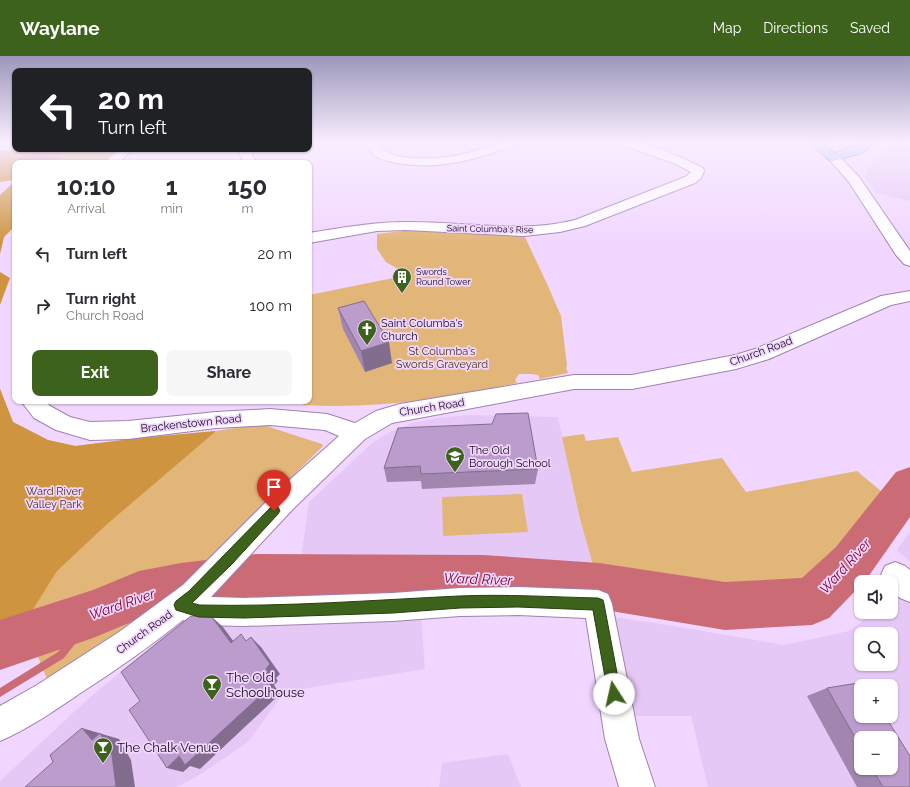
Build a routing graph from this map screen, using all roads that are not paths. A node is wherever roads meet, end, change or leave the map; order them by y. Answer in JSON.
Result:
{"nodes":[{"id":1,"x":696,"y":176,"type":"edge"},
{"id":2,"x":850,"y":176,"type":"edge"},
{"id":3,"x":312,"y":238,"type":"edge"},
{"id":4,"x":910,"y":261,"type":"edge"},
{"id":5,"x":910,"y":296,"type":"edge"},
{"id":6,"x":35,"y":404,"type":"edge"},
{"id":7,"x":357,"y":433,"type":"junction"},
{"id":8,"x":187,"y":600,"type":"junction"},
{"id":9,"x":0,"y":724,"type":"edge"},
{"id":10,"x":637,"y":787,"type":"edge"}],
"edges":[{"from":1,"to":3,"type":"street","name":"Saint Columba's Rise"},
{"from":2,"to":4,"type":"street"},
{"from":5,"to":7,"type":"street","name":"Church Road"},
{"from":6,"to":7,"type":"street","name":"Brackenstown Road"},
{"from":7,"to":8,"type":"street","name":"Church Road"},
{"from":8,"to":9,"type":"street","name":"Church Road"},
{"from":8,"to":10,"type":"street"}]}
